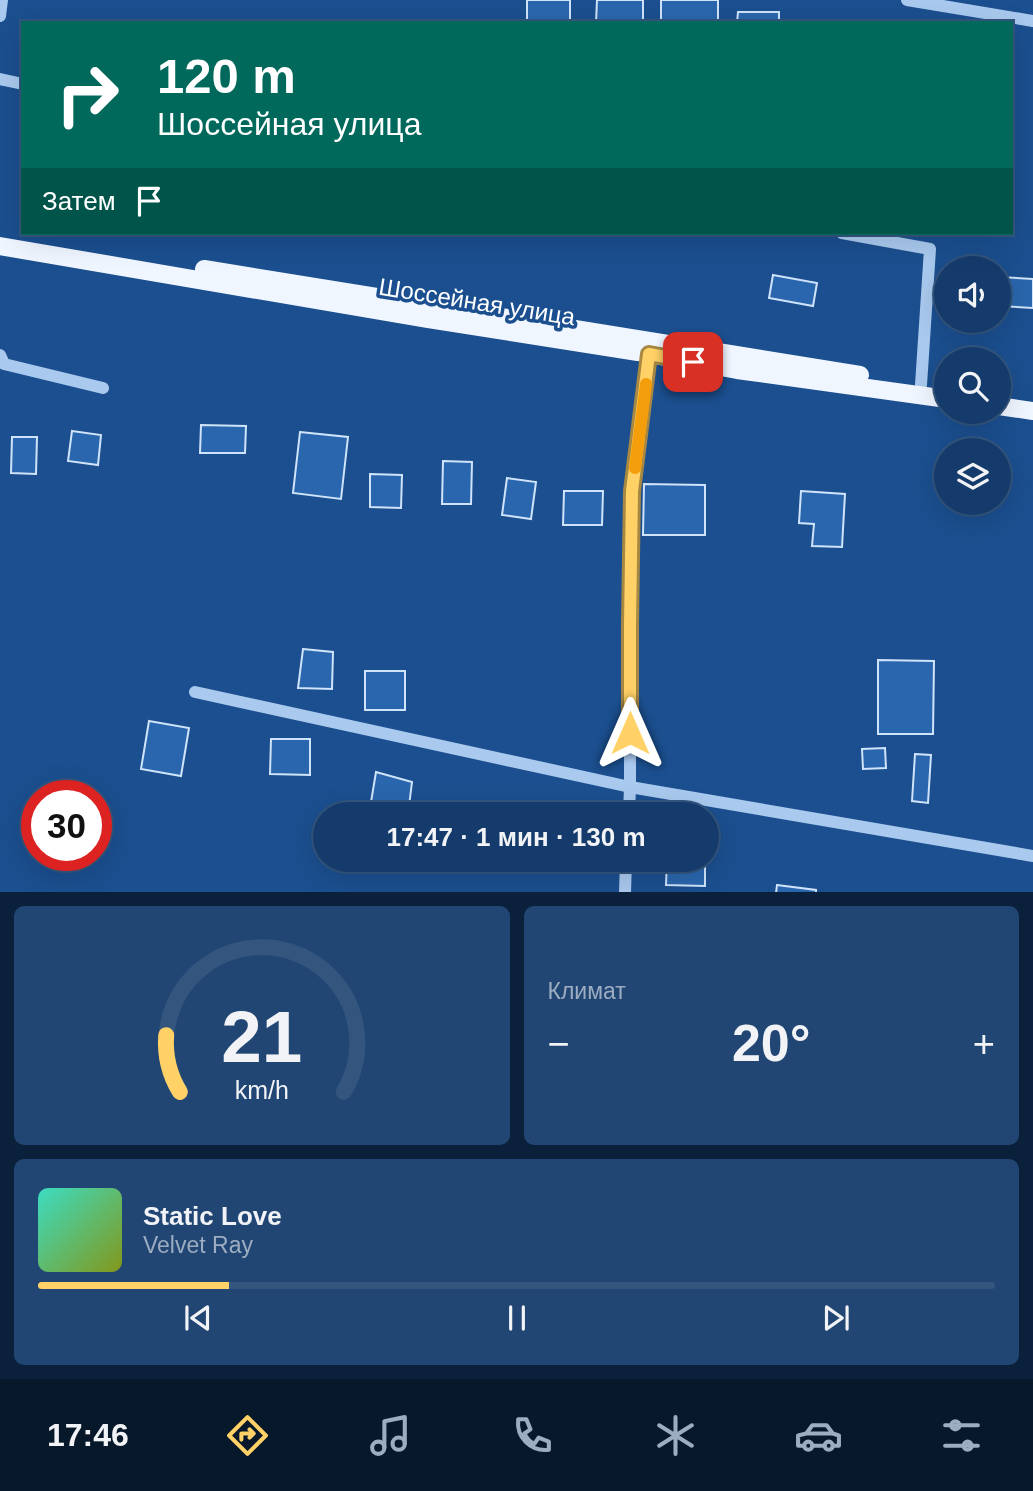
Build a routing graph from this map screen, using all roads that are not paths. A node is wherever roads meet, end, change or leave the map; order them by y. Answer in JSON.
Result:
{"nodes":[{"id":1,"x":2,"y":0,"type":"edge"},
{"id":2,"x":907,"y":0,"type":"edge"},
{"id":3,"x":0,"y":16,"type":"edge"},
{"id":4,"x":1033,"y":22,"type":"edge"},
{"id":5,"x":0,"y":79,"type":"edge"},
{"id":6,"x":21,"y":83,"type":"edge"},
{"id":7,"x":0,"y":235,"type":"edge"},
{"id":8,"x":853,"y":235,"type":"edge"},
{"id":9,"x":0,"y":246,"type":"edge"},
{"id":10,"x":649,"y":354,"type":"junction"},
{"id":11,"x":0,"y":355,"type":"edge"},
{"id":12,"x":921,"y":385,"type":"junction"},
{"id":13,"x":934,"y":386,"type":"edge"},
{"id":14,"x":103,"y":388,"type":"dead end"},
{"id":15,"x":1011,"y":395,"type":"edge"},
{"id":16,"x":934,"y":397,"type":"edge"},
{"id":17,"x":1033,"y":398,"type":"edge"},
{"id":18,"x":1011,"y":408,"type":"edge"},
{"id":19,"x":1033,"y":411,"type":"edge"},
{"id":20,"x":195,"y":692,"type":"dead end"},
{"id":21,"x":630,"y":787,"type":"junction"},
{"id":22,"x":629,"y":802,"type":"edge"},
{"id":23,"x":1033,"y":856,"type":"edge"},
{"id":24,"x":626,"y":872,"type":"edge"},
{"id":25,"x":625,"y":892,"type":"edge"}],
"edges":[{"from":1,"to":3,"type":"street"},
{"from":2,"to":4,"type":"street"},
{"from":5,"to":6,"type":"street"},
{"from":7,"to":12,"type":"main road","name":"Шоссейная улица"},
{"from":8,"to":12,"type":"street"},
{"from":9,"to":10,"type":"main road","name":"Шоссейная улица"},
{"from":10,"to":16,"type":"main road","name":"Шоссейная улица"},
{"from":10,"to":21,"type":"street"},
{"from":11,"to":14,"type":"street"},
{"from":12,"to":13,"type":"main road","name":"Шоссейная улица"},
{"from":15,"to":17,"type":"main road"},
{"from":18,"to":19,"type":"main road"},
{"from":20,"to":21,"type":"street"},
{"from":21,"to":22,"type":"street"},
{"from":21,"to":23,"type":"street"},
{"from":24,"to":25,"type":"street"}]}
